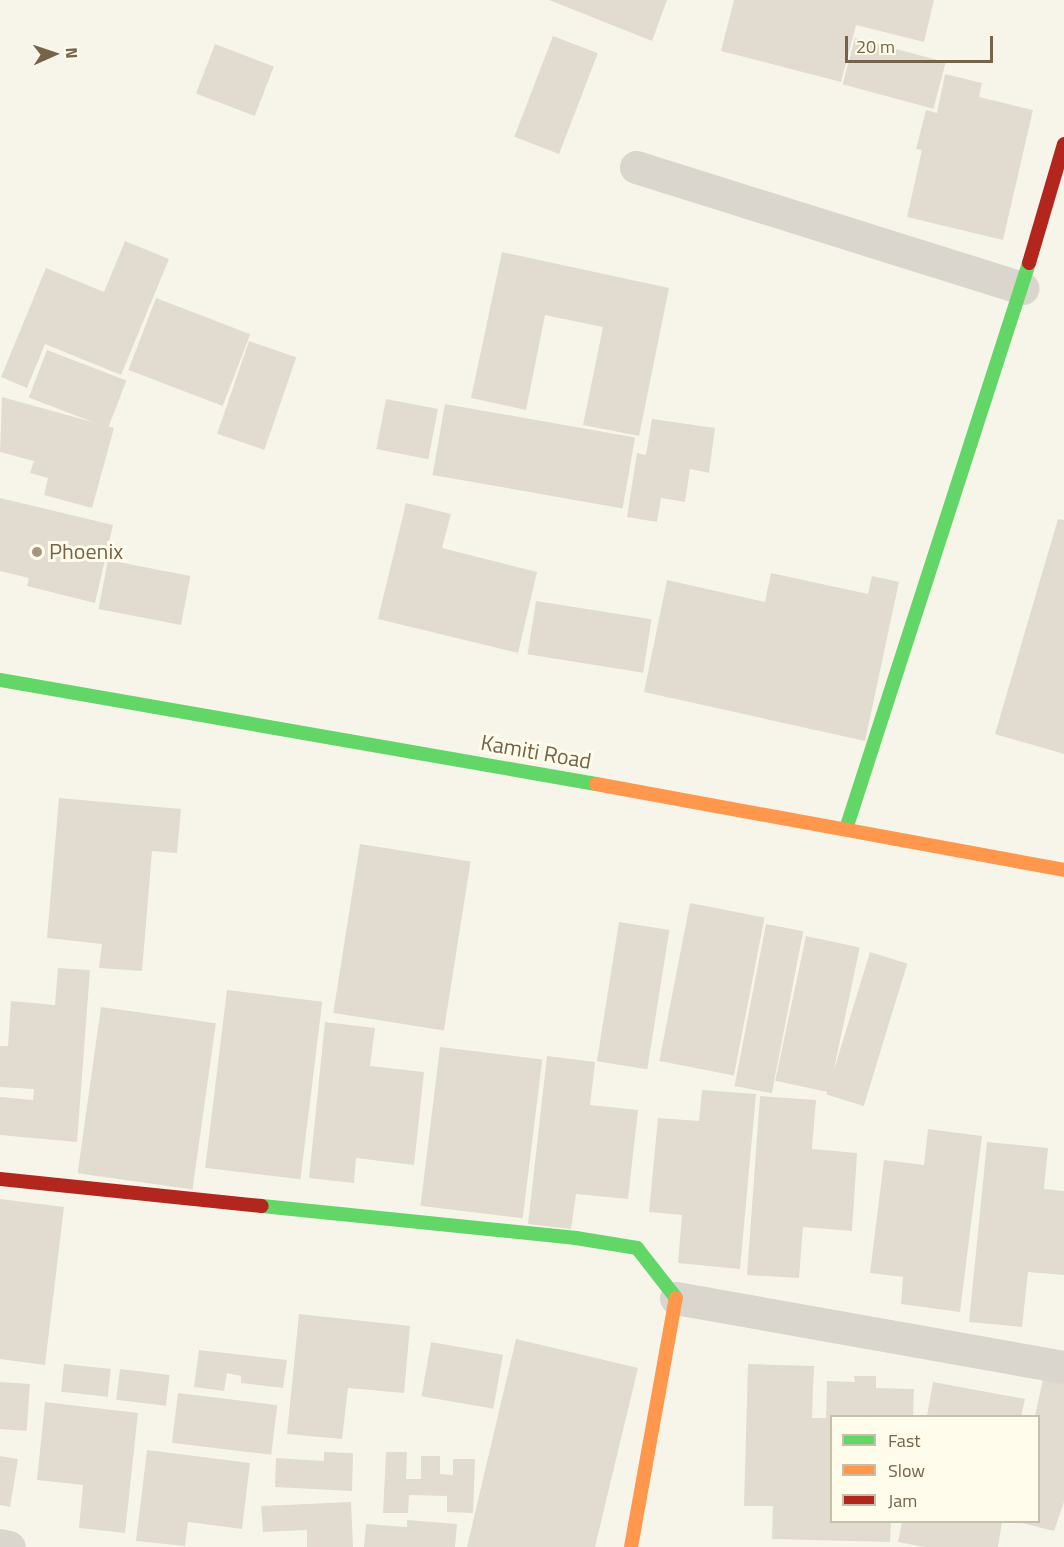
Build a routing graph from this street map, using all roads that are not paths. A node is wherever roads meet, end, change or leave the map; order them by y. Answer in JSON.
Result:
{"nodes":[{"id":1,"x":1064,"y":144,"type":"edge"},
{"id":2,"x":636,"y":167,"type":"dead end"},
{"id":3,"x":1022,"y":288,"type":"junction"},
{"id":4,"x":0,"y":680,"type":"edge"},
{"id":5,"x":846,"y":829,"type":"junction"},
{"id":6,"x":1064,"y":870,"type":"edge"},
{"id":7,"x":0,"y":1179,"type":"edge"},
{"id":8,"x":676,"y":1298,"type":"junction"},
{"id":9,"x":1064,"y":1367,"type":"edge"},
{"id":10,"x":0,"y":1545,"type":"edge"},
{"id":11,"x":9,"y":1547,"type":"edge"},
{"id":12,"x":631,"y":1547,"type":"edge"}],
"edges":[{"from":1,"to":3,"type":"street"},
{"from":2,"to":3,"type":"street"},
{"from":3,"to":5,"type":"street"},
{"from":4,"to":5,"type":"street","name":"Kamiti Road"},
{"from":5,"to":6,"type":"street","name":"Kamiti Road"},
{"from":7,"to":8,"type":"street"},
{"from":8,"to":9,"type":"street"},
{"from":8,"to":12,"type":"street"},
{"from":10,"to":11,"type":"street"}]}
